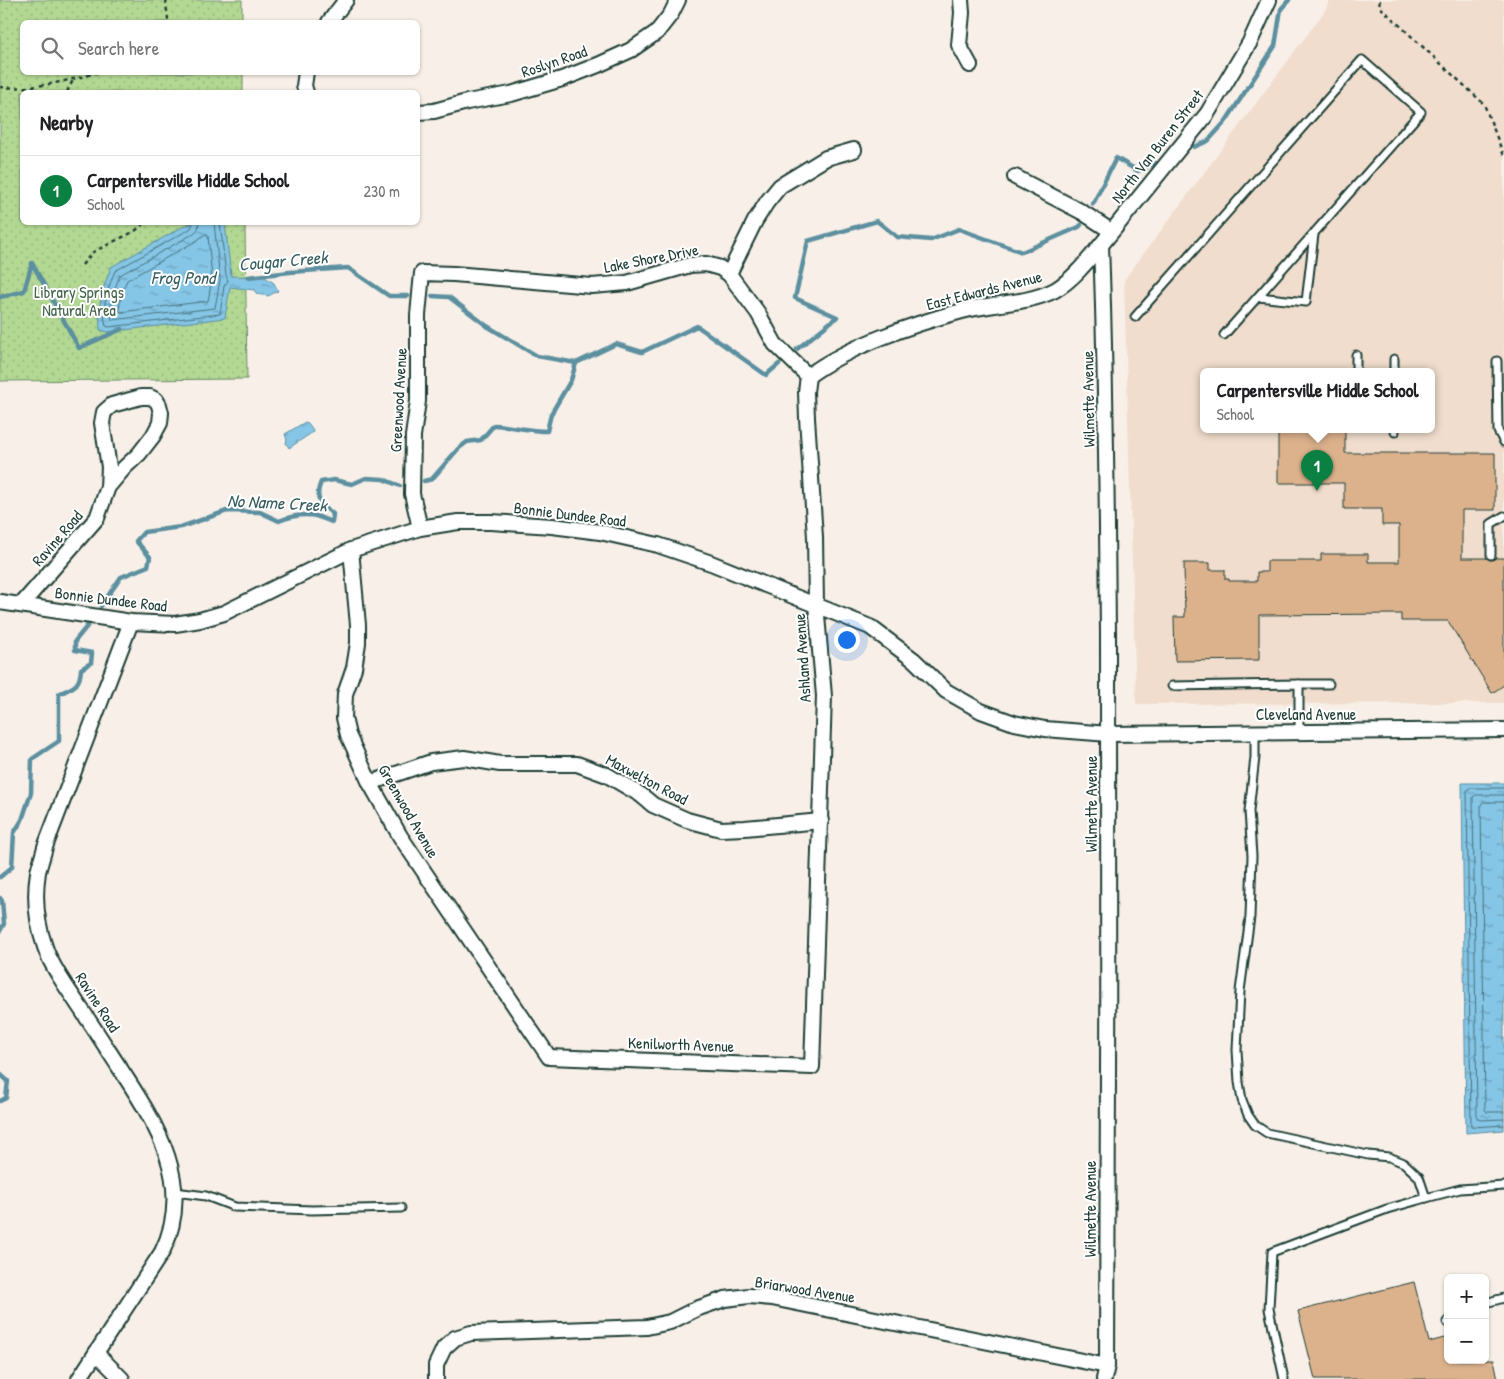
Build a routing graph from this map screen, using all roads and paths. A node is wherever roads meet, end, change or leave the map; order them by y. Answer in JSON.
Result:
{"nodes":[{"id":1,"x":167,"y":0,"type":"edge"},
{"id":2,"x":346,"y":0,"type":"edge"},
{"id":3,"x":678,"y":0,"type":"edge"},
{"id":4,"x":961,"y":0,"type":"edge"},
{"id":5,"x":1269,"y":0,"type":"edge"},
{"id":6,"x":1380,"y":0,"type":"edge"},
{"id":7,"x":168,"y":20,"type":"edge"},
{"id":8,"x":331,"y":20,"type":"edge"},
{"id":9,"x":970,"y":64,"type":"dead end"},
{"id":10,"x":88,"y":75,"type":"edge"},
{"id":11,"x":306,"y":75,"type":"edge"},
{"id":12,"x":73,"y":79,"type":"junction"},
{"id":13,"x":0,"y":87,"type":"edge"},
{"id":14,"x":68,"y":90,"type":"edge"},
{"id":15,"x":305,"y":90,"type":"edge"},
{"id":16,"x":420,"y":112,"type":"edge"},
{"id":17,"x":854,"y":150,"type":"dead end"},
{"id":18,"x":1504,"y":156,"type":"edge"},
{"id":19,"x":1015,"y":177,"type":"dead end"},
{"id":20,"x":142,"y":225,"type":"edge"},
{"id":21,"x":1111,"y":231,"type":"junction"},
{"id":22,"x":1314,"y":233,"type":"junction"},
{"id":23,"x":1101,"y":244,"type":"junction"},
{"id":24,"x":82,"y":265,"type":"dead end"},
{"id":25,"x":422,"y":273,"type":"joint"},
{"id":26,"x":730,"y":274,"type":"junction"},
{"id":27,"x":1258,"y":297,"type":"junction"},
{"id":28,"x":1135,"y":317,"type":"dead end"},
{"id":29,"x":1224,"y":336,"type":"dead end"},
{"id":30,"x":1356,"y":355,"type":"dead end"},
{"id":31,"x":1394,"y":359,"type":"dead end"},
{"id":32,"x":1497,"y":361,"type":"dead end"},
{"id":33,"x":1356,"y":368,"type":"edge"},
{"id":34,"x":1394,"y":368,"type":"edge"},
{"id":35,"x":808,"y":376,"type":"junction"},
{"id":36,"x":1504,"y":442,"type":"edge"},
{"id":37,"x":108,"y":487,"type":"junction"},
{"id":38,"x":1504,"y":516,"type":"edge"},
{"id":39,"x":420,"y":528,"type":"junction"},
{"id":40,"x":351,"y":550,"type":"junction"},
{"id":41,"x":1492,"y":554,"type":"dead end"},
{"id":42,"x":0,"y":602,"type":"edge"},
{"id":43,"x":816,"y":604,"type":"junction"},
{"id":44,"x":21,"y":605,"type":"junction"},
{"id":45,"x":131,"y":622,"type":"junction"},
{"id":46,"x":1299,"y":684,"type":"junction"},
{"id":47,"x":1329,"y":684,"type":"dead end"},
{"id":48,"x":1172,"y":686,"type":"dead end"},
{"id":49,"x":1504,"y":730,"type":"edge"},
{"id":50,"x":1255,"y":732,"type":"junction"},
{"id":51,"x":1299,"y":732,"type":"junction"},
{"id":52,"x":1109,"y":734,"type":"junction"},
{"id":53,"x":370,"y":783,"type":"junction"},
{"id":54,"x":820,"y":821,"type":"junction"},
{"id":55,"x":549,"y":1057,"type":"joint"},
{"id":56,"x":812,"y":1067,"type":"joint"},
{"id":57,"x":1504,"y":1186,"type":"edge"},
{"id":58,"x":175,"y":1192,"type":"junction"},
{"id":59,"x":1426,"y":1198,"type":"junction"},
{"id":60,"x":401,"y":1208,"type":"dead end"},
{"id":61,"x":1504,"y":1298,"type":"edge"},
{"id":62,"x":1489,"y":1302,"type":"edge"},
{"id":63,"x":96,"y":1353,"type":"junction"},
{"id":64,"x":1106,"y":1372,"type":"edge"},
{"id":65,"x":79,"y":1379,"type":"edge"},
{"id":66,"x":122,"y":1379,"type":"edge"},
{"id":67,"x":436,"y":1379,"type":"edge"},
{"id":68,"x":1284,"y":1379,"type":"edge"}],
"edges":[{"from":1,"to":7,"type":"path"},
{"from":2,"to":8,"type":"street"},
{"from":3,"to":16,"type":"street","name":"Roslyn Road"},
{"from":4,"to":9,"type":"street"},
{"from":5,"to":21,"type":"street","name":"North Van Buren Street"},
{"from":6,"to":18,"type":"path"},
{"from":10,"to":12,"type":"path"},
{"from":11,"to":15,"type":"street"},
{"from":12,"to":13,"type":"path"},
{"from":12,"to":14,"type":"path"},
{"from":17,"to":26,"type":"street"},
{"from":19,"to":21,"type":"street"},
{"from":20,"to":24,"type":"path"},
{"from":21,"to":23,"type":"street"},
{"from":22,"to":27,"type":"lane"},
{"from":22,"to":27,"type":"lane"},
{"from":22,"to":28,"type":"lane"},
{"from":23,"to":35,"type":"street","name":"East Edwards Avenue"},
{"from":23,"to":52,"type":"street","name":"Wilmette Avenue"},
{"from":25,"to":26,"type":"street","name":"Lake Shore Drive"},
{"from":25,"to":39,"type":"street","name":"Greenwood Avenue"},
{"from":26,"to":35,"type":"street"},
{"from":27,"to":29,"type":"lane"},
{"from":30,"to":33,"type":"lane"},
{"from":31,"to":34,"type":"lane"},
{"from":32,"to":36,"type":"lane"},
{"from":35,"to":43,"type":"street","name":"Ashland Avenue"},
{"from":37,"to":37,"type":"street","name":"Ravine Road"},
{"from":37,"to":44,"type":"street","name":"Ravine Road"},
{"from":38,"to":41,"type":"lane"},
{"from":39,"to":40,"type":"street","name":"Bonnie Dundee Road"},
{"from":39,"to":43,"type":"street","name":"Bonnie Dundee Road"},
{"from":40,"to":45,"type":"street","name":"Bonnie Dundee Road"},
{"from":40,"to":53,"type":"street","name":"Greenwood Avenue"},
{"from":42,"to":44,"type":"street","name":"Bonnie Dundee Road"},
{"from":43,"to":52,"type":"street","name":"Bonnie Dundee Road"},
{"from":43,"to":54,"type":"street","name":"Ashland Avenue"},
{"from":44,"to":45,"type":"street","name":"Bonnie Dundee Road"},
{"from":45,"to":58,"type":"street","name":"Ravine Road"},
{"from":46,"to":47,"type":"lane"},
{"from":46,"to":48,"type":"lane"},
{"from":46,"to":51,"type":"lane"},
{"from":49,"to":51,"type":"street","name":"Cleveland Avenue"},
{"from":50,"to":51,"type":"street","name":"Cleveland Avenue"},
{"from":50,"to":52,"type":"street","name":"Cleveland Avenue"},
{"from":50,"to":59,"type":"lane"},
{"from":52,"to":64,"type":"street","name":"Wilmette Avenue"},
{"from":53,"to":54,"type":"street","name":"Maxwelton Road"},
{"from":53,"to":55,"type":"street","name":"Greenwood Avenue"},
{"from":54,"to":56,"type":"street","name":"Ashland Avenue"},
{"from":55,"to":56,"type":"street","name":"Kenilworth Avenue"},
{"from":57,"to":59,"type":"lane"},
{"from":58,"to":60,"type":"lane"},
{"from":58,"to":63,"type":"street","name":"Ravine Road"},
{"from":59,"to":68,"type":"lane"},
{"from":61,"to":62,"type":"lane"},
{"from":63,"to":65,"type":"street","name":"Ravine Road"},
{"from":63,"to":66,"type":"street"},
{"from":64,"to":67,"type":"street","name":"Briarwood Avenue"}]}
